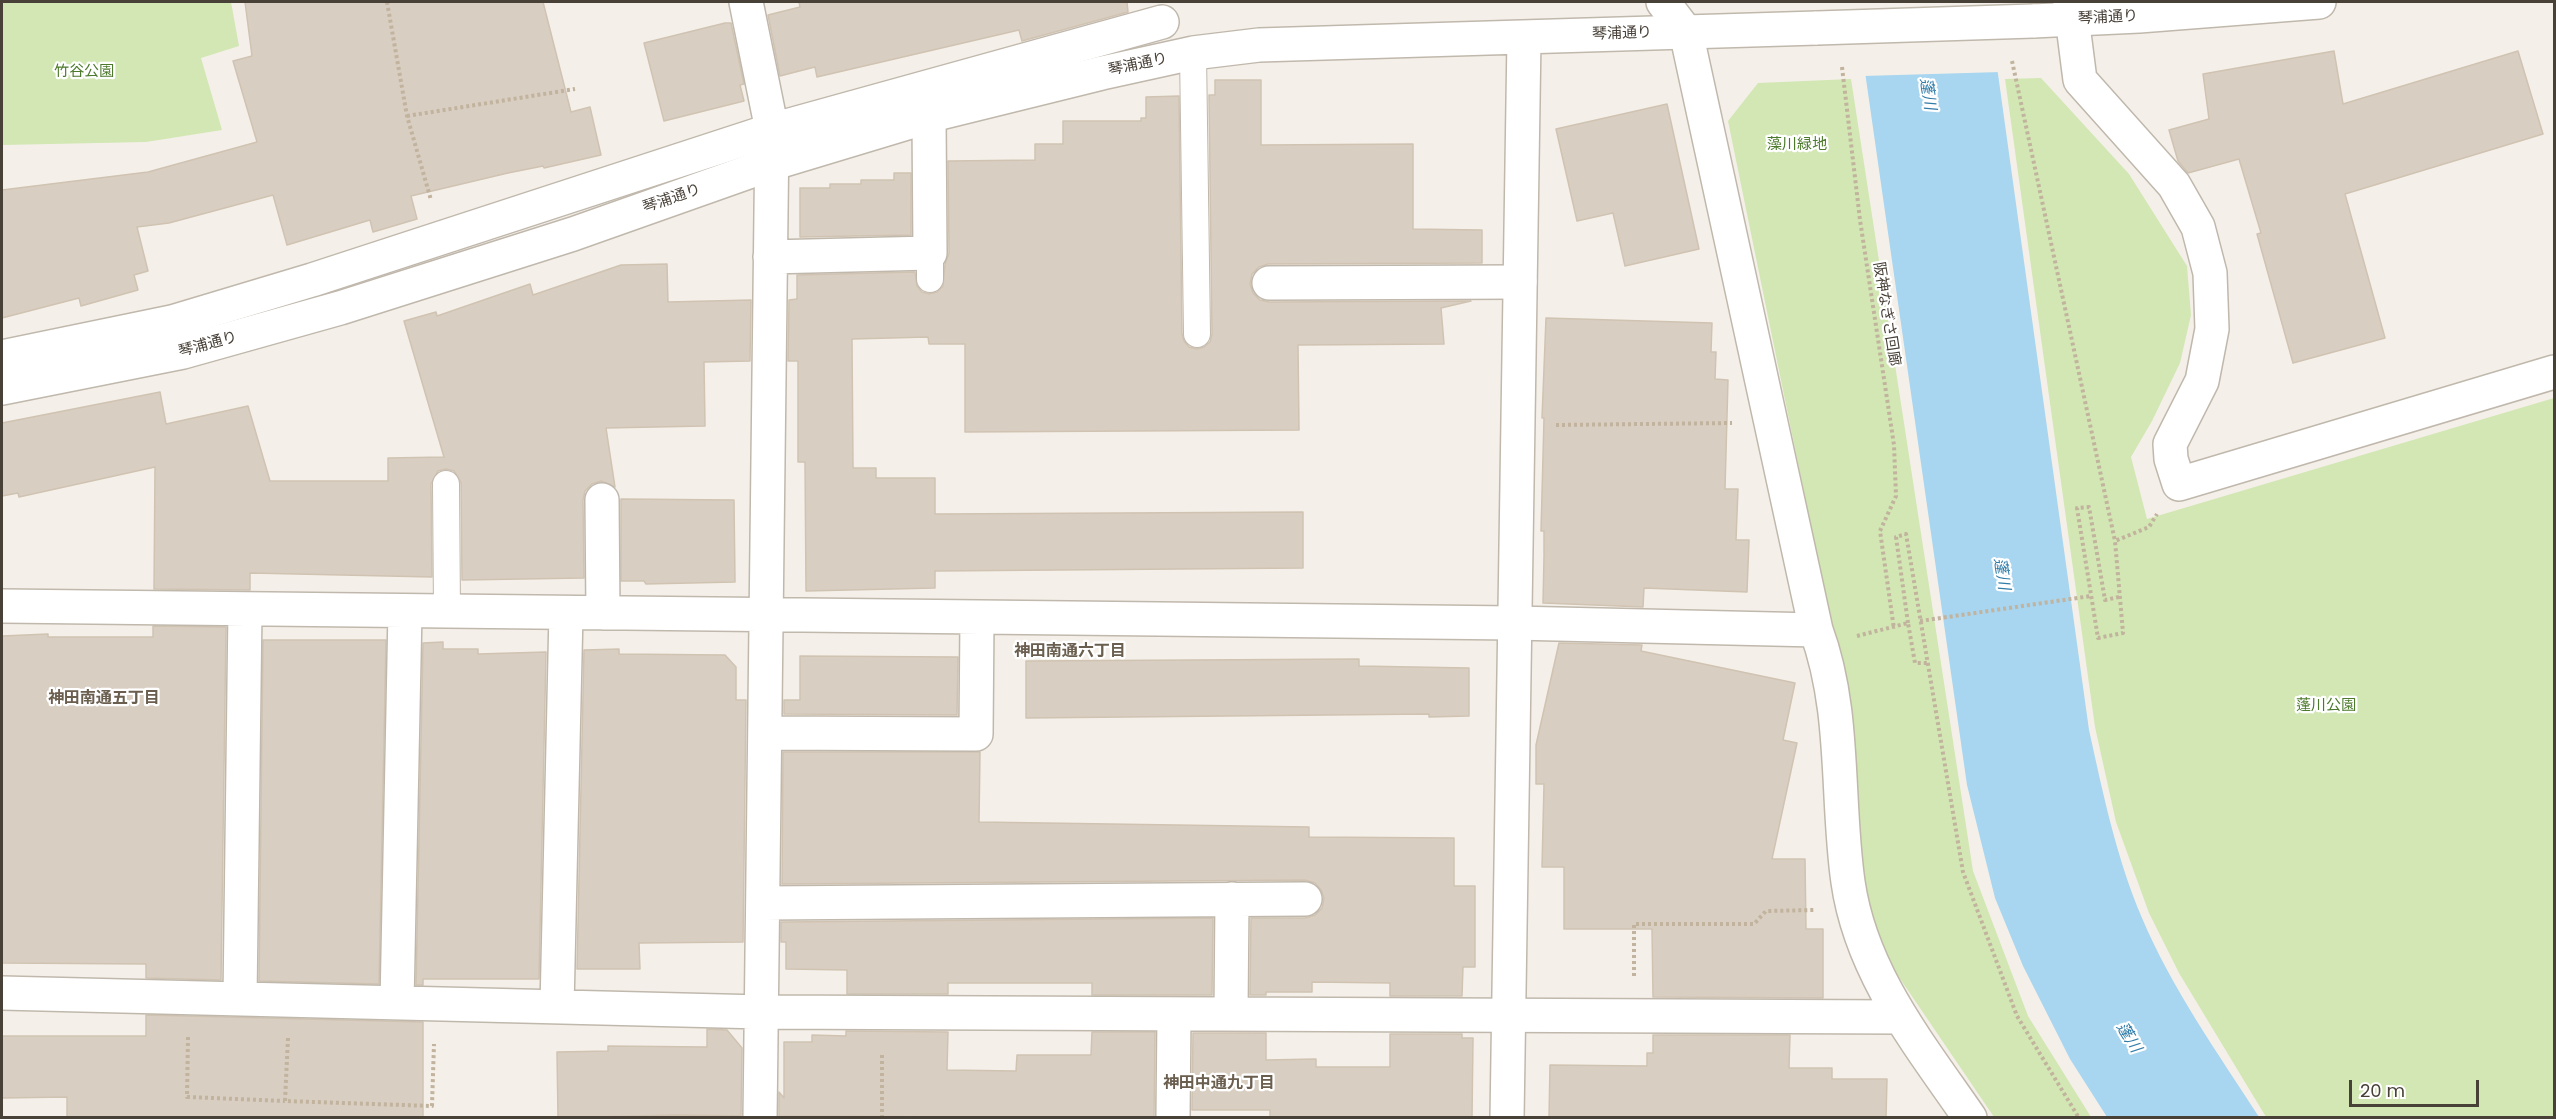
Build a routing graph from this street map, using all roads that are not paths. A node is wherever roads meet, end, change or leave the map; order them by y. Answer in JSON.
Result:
{"nodes":[{"id":1,"x":746,"y":2,"type":"edge"},
{"id":2,"x":1663,"y":2,"type":"edge"},
{"id":3,"x":2319,"y":2,"type":"edge"},
{"id":4,"x":2071,"y":11,"type":"edge"},
{"id":5,"x":1161,"y":12,"type":"edge"},
{"id":6,"x":1686,"y":32,"type":"junction"},
{"id":7,"x":1524,"y":38,"type":"junction"},
{"id":8,"x":1179,"y":56,"type":"junction"},
{"id":9,"x":929,"y":117,"type":"junction"},
{"id":10,"x":772,"y":130,"type":"junction"},
{"id":11,"x":771,"y":164,"type":"junction"},
{"id":12,"x":770,"y":257,"type":"junction"},
{"id":13,"x":1520,"y":282,"type":"junction"},
{"id":14,"x":1269,"y":283,"type":"dead end"},
{"id":15,"x":1197,"y":334,"type":"dead end"},
{"id":16,"x":2,"y":357,"type":"edge"},
{"id":17,"x":2554,"y":372,"type":"edge"},
{"id":18,"x":2,"y":388,"type":"edge"},
{"id":19,"x":446,"y":484,"type":"dead end"},
{"id":20,"x":602,"y":500,"type":"dead end"},
{"id":21,"x":2,"y":606,"type":"edge"},
{"id":22,"x":245,"y":609,"type":"junction"},
{"id":23,"x":405,"y":611,"type":"junction"},
{"id":24,"x":447,"y":611,"type":"junction"},
{"id":25,"x":566,"y":613,"type":"junction"},
{"id":26,"x":603,"y":613,"type":"junction"},
{"id":27,"x":766,"y":616,"type":"junction"},
{"id":28,"x":977,"y":618,"type":"junction"},
{"id":29,"x":1514,"y":623,"type":"junction"},
{"id":30,"x":1819,"y":636,"type":"junction"},
{"id":31,"x":765,"y":733,"type":"junction"},
{"id":32,"x":1232,"y":899,"type":"junction"},
{"id":33,"x":1305,"y":899,"type":"dead end"},
{"id":34,"x":763,"y":903,"type":"junction"},
{"id":35,"x":2,"y":993,"type":"edge"},
{"id":36,"x":240,"y":999,"type":"junction"},
{"id":37,"x":397,"y":1003,"type":"junction"},
{"id":38,"x":557,"y":1007,"type":"junction"},
{"id":39,"x":762,"y":1012,"type":"junction"},
{"id":40,"x":1231,"y":1013,"type":"junction"},
{"id":41,"x":1174,"y":1014,"type":"junction"},
{"id":42,"x":1508,"y":1014,"type":"junction"},
{"id":43,"x":1900,"y":1017,"type":"junction"},
{"id":44,"x":760,"y":1118,"type":"edge"},
{"id":45,"x":1173,"y":1118,"type":"edge"},
{"id":46,"x":1507,"y":1118,"type":"edge"},
{"id":47,"x":1970,"y":1118,"type":"edge"}],
"edges":[{"from":1,"to":10,"type":"street"},
{"from":2,"to":6,"type":"street"},
{"from":3,"to":4,"type":"street","name":"琴浦通り"},
{"from":4,"to":6,"type":"street","name":"琴浦通り","bridge":true},
{"from":4,"to":17,"type":"street"},
{"from":5,"to":8,"type":"street"},
{"from":5,"to":10,"type":"street"},
{"from":6,"to":7,"type":"street","name":"琴浦通り"},
{"from":6,"to":30,"type":"street"},
{"from":7,"to":8,"type":"street","name":"琴浦通り"},
{"from":7,"to":13,"type":"street"},
{"from":8,"to":9,"type":"street","name":"琴浦通り"},
{"from":8,"to":15,"type":"lane"},
{"from":9,"to":11,"type":"street","name":"琴浦通り"},
{"from":9,"to":12,"type":"street"},
{"from":10,"to":11,"type":"street"},
{"from":10,"to":16,"type":"street"},
{"from":11,"to":12,"type":"street"},
{"from":11,"to":18,"type":"street","name":"琴浦通り"},
{"from":12,"to":27,"type":"street"},
{"from":13,"to":14,"type":"street"},
{"from":13,"to":29,"type":"street"},
{"from":19,"to":24,"type":"lane"},
{"from":20,"to":26,"type":"street"},
{"from":21,"to":22,"type":"street"},
{"from":22,"to":23,"type":"street"},
{"from":22,"to":36,"type":"street"},
{"from":23,"to":24,"type":"street"},
{"from":23,"to":37,"type":"street"},
{"from":24,"to":25,"type":"street"},
{"from":25,"to":26,"type":"street"},
{"from":25,"to":38,"type":"street"},
{"from":26,"to":27,"type":"street"},
{"from":27,"to":28,"type":"street"},
{"from":27,"to":31,"type":"street"},
{"from":28,"to":29,"type":"street"},
{"from":28,"to":31,"type":"street"},
{"from":29,"to":30,"type":"street"},
{"from":29,"to":42,"type":"street"},
{"from":30,"to":43,"type":"street"},
{"from":31,"to":34,"type":"street"},
{"from":32,"to":33,"type":"street"},
{"from":32,"to":34,"type":"street"},
{"from":32,"to":40,"type":"street"},
{"from":34,"to":39,"type":"street"},
{"from":35,"to":36,"type":"street"},
{"from":36,"to":37,"type":"street"},
{"from":37,"to":38,"type":"street"},
{"from":38,"to":39,"type":"street"},
{"from":39,"to":41,"type":"street"},
{"from":39,"to":44,"type":"street"},
{"from":40,"to":41,"type":"street"},
{"from":40,"to":42,"type":"street"},
{"from":41,"to":45,"type":"street"},
{"from":42,"to":43,"type":"street"},
{"from":42,"to":46,"type":"street"},
{"from":43,"to":47,"type":"street"}]}
